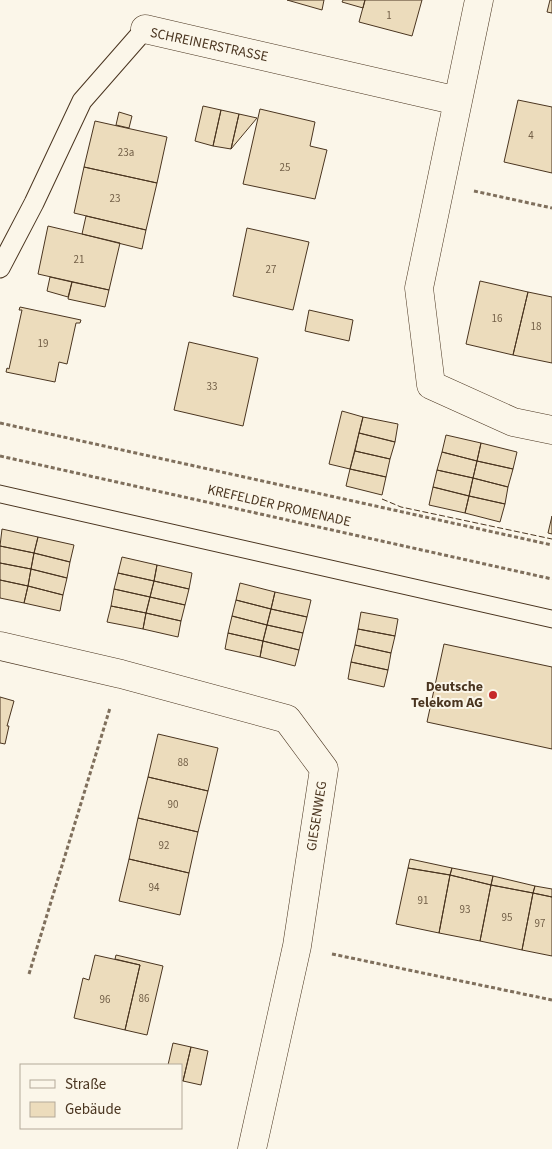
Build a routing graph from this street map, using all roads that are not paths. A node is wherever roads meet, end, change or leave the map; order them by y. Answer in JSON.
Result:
{"nodes":[{"id":1,"x":479,"y":0,"type":"edge"},
{"id":2,"x":145,"y":29,"type":"joint"},
{"id":3,"x":458,"y":101,"type":"junction"},
{"id":4,"x":0,"y":268,"type":"edge"},
{"id":5,"x":552,"y":430,"type":"edge"},
{"id":6,"x":0,"y":646,"type":"edge"},
{"id":7,"x":252,"y":1149,"type":"edge"}],
"edges":[{"from":1,"to":3,"type":"street"},
{"from":2,"to":3,"type":"street","name":"SCHREINERSTRASSE"},
{"from":2,"to":4,"type":"lane","name":"SCHREINERSTRASSE"},
{"from":3,"to":5,"type":"street"},
{"from":6,"to":7,"type":"street","name":"GIESENWEG"}]}
